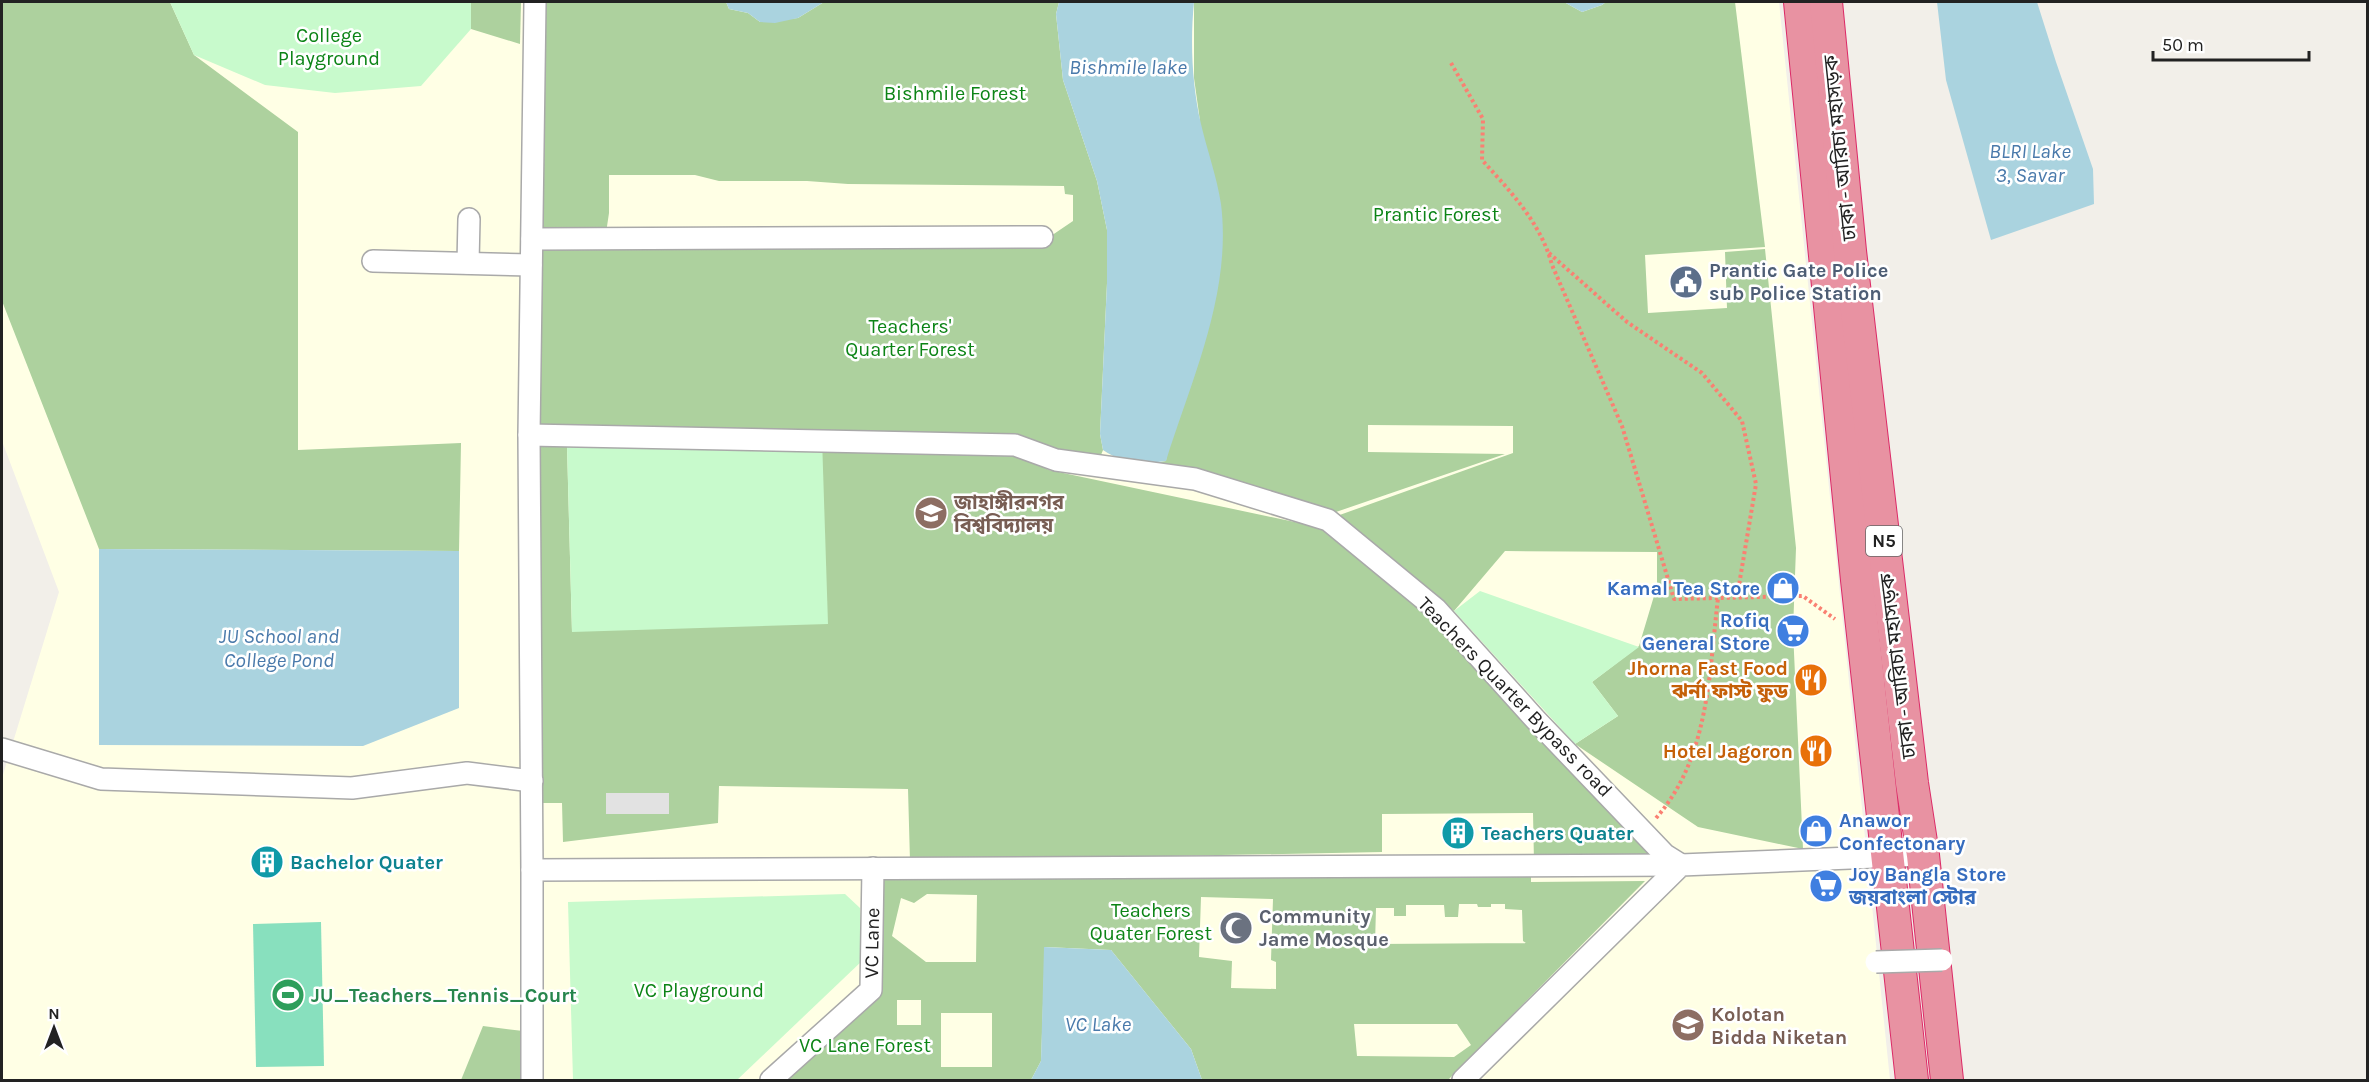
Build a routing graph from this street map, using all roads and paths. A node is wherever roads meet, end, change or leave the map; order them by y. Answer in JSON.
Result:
{"nodes":[{"id":1,"x":535,"y":2,"type":"edge"},
{"id":2,"x":1800,"y":2,"type":"edge"},
{"id":3,"x":1826,"y":2,"type":"edge"},
{"id":4,"x":1452,"y":63,"type":"dead end"},
{"id":5,"x":469,"y":219,"type":"dead end"},
{"id":6,"x":1042,"y":237,"type":"dead end"},
{"id":7,"x":532,"y":239,"type":"junction"},
{"id":8,"x":1548,"y":252,"type":"junction"},
{"id":9,"x":373,"y":261,"type":"dead end"},
{"id":10,"x":468,"y":263,"type":"junction"},
{"id":11,"x":531,"y":265,"type":"junction"},
{"id":12,"x":529,"y":435,"type":"junction"},
{"id":13,"x":1737,"y":597,"type":"junction"},
{"id":14,"x":1718,"y":598,"type":"junction"},
{"id":15,"x":1838,"y":621,"type":"dead end"},
{"id":16,"x":2,"y":749,"type":"edge"},
{"id":17,"x":532,"y":781,"type":"junction"},
{"id":18,"x":1643,"y":832,"type":"junction"},
{"id":19,"x":1923,"y":855,"type":"junction"},
{"id":20,"x":1887,"y":856,"type":"junction"},
{"id":21,"x":1681,"y":865,"type":"junction"},
{"id":22,"x":873,"y":868,"type":"junction"},
{"id":23,"x":532,"y":870,"type":"junction"},
{"id":24,"x":1942,"y":960,"type":"dead end"},
{"id":25,"x":1876,"y":962,"type":"dead end"},
{"id":26,"x":532,"y":1080,"type":"edge"},
{"id":27,"x":771,"y":1080,"type":"edge"},
{"id":28,"x":1463,"y":1080,"type":"edge"},
{"id":29,"x":1912,"y":1080,"type":"edge"},
{"id":30,"x":1947,"y":1080,"type":"edge"}],
"edges":[{"from":1,"to":7,"type":"street"},
{"from":2,"to":20,"type":"highway","name":"ঢাকা - আরিচা মহাসড়ক","number":"N5"},
{"from":3,"to":19,"type":"highway","name":"ঢাকা - আরিচা মহাসড়ক","number":"N5"},
{"from":4,"to":8,"type":"path"},
{"from":5,"to":10,"type":"street"},
{"from":6,"to":7,"type":"street"},
{"from":7,"to":11,"type":"street"},
{"from":8,"to":13,"type":"path"},
{"from":8,"to":14,"type":"path"},
{"from":9,"to":10,"type":"street"},
{"from":10,"to":11,"type":"street"},
{"from":11,"to":12,"type":"street"},
{"from":12,"to":17,"type":"street"},
{"from":12,"to":18,"type":"street","name":"Teachers Quarter Bypass road"},
{"from":13,"to":14,"type":"path"},
{"from":13,"to":15,"type":"path"},
{"from":14,"to":18,"type":"path"},
{"from":16,"to":17,"type":"street"},
{"from":17,"to":23,"type":"street"},
{"from":18,"to":21,"type":"street","name":"Teachers Quarter Bypass road"},
{"from":19,"to":20,"type":"street"},
{"from":19,"to":30,"type":"highway","name":"ঢাকা - আরিচা মহাসড়ক","number":"N5"},
{"from":20,"to":21,"type":"street"},
{"from":20,"to":29,"type":"highway","name":"ঢাকা - আরিচা মহাসড়ক","number":"N5"},
{"from":21,"to":22,"type":"street"},
{"from":21,"to":28,"type":"street"},
{"from":22,"to":23,"type":"street"},
{"from":22,"to":27,"type":"street","name":"VC Lane"},
{"from":23,"to":26,"type":"street"},
{"from":24,"to":25,"type":"street","bridge":true}]}
